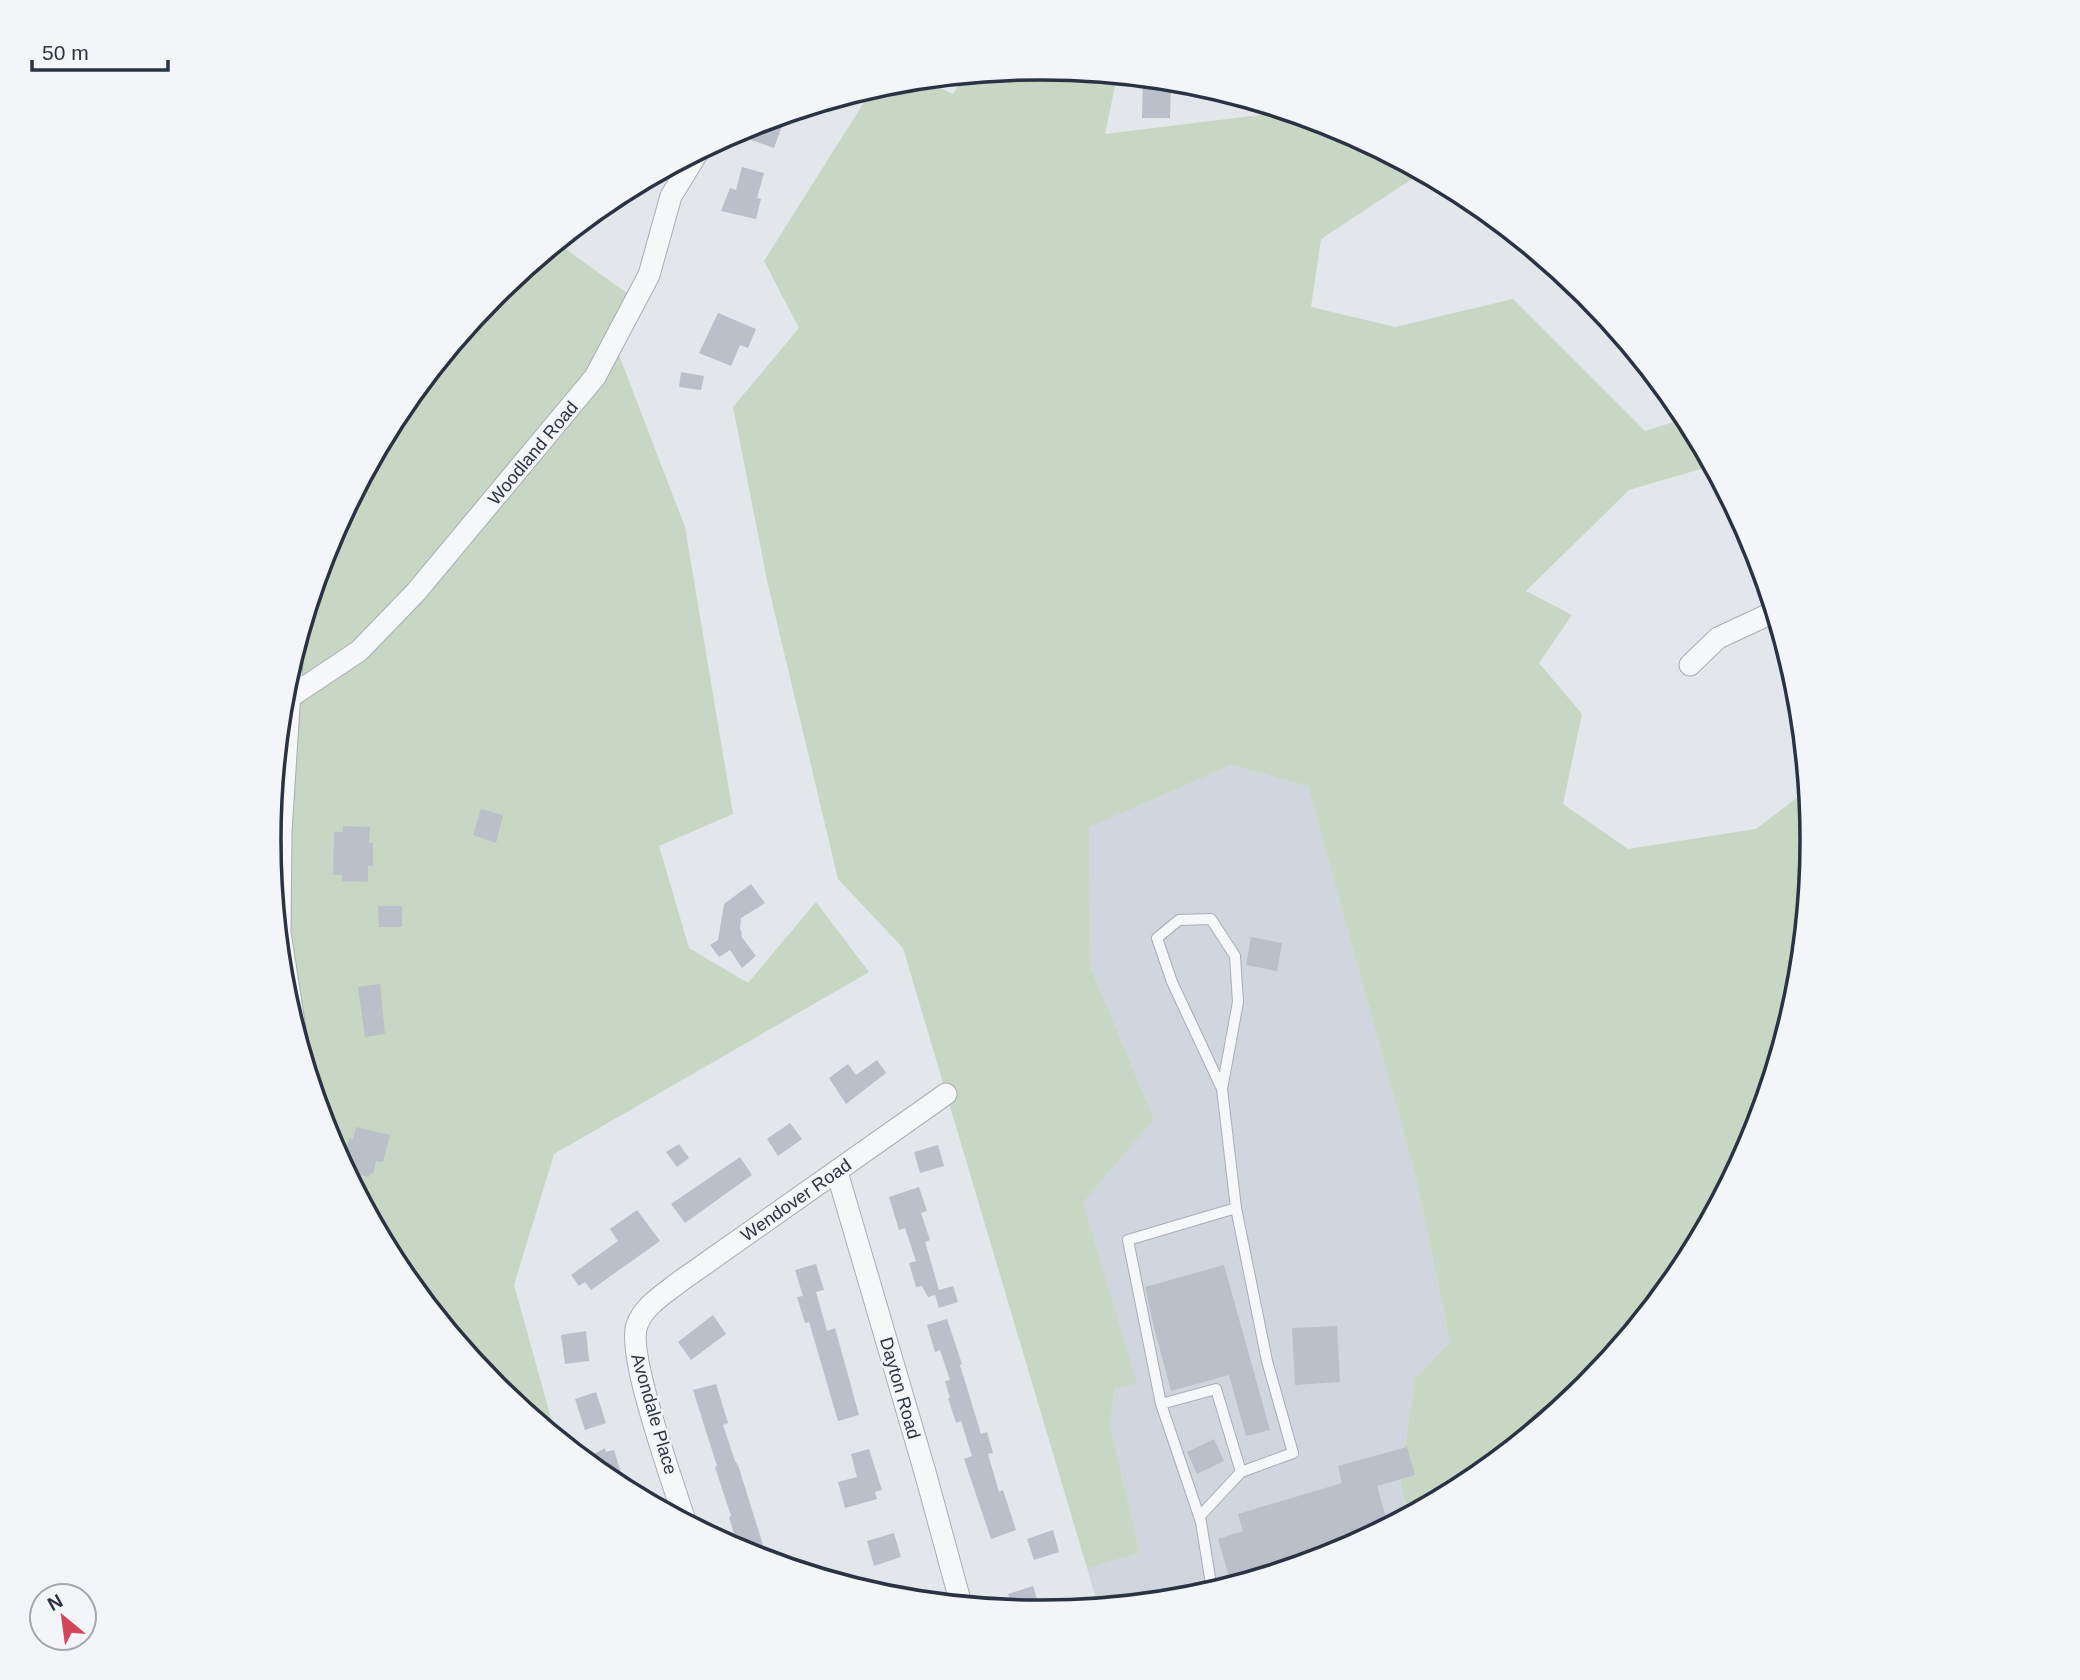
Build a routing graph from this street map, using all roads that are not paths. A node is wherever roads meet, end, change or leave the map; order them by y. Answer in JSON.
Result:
{"nodes":[{"id":1,"x":689,"y":167,"type":"edge"},
{"id":2,"x":1765,"y":616,"type":"edge"},
{"id":3,"x":1689,"y":665,"type":"dead end"},
{"id":4,"x":295,"y":694,"type":"edge"},
{"id":5,"x":287,"y":740,"type":"edge"},
{"id":6,"x":281,"y":858,"type":"edge"},
{"id":7,"x":1222,"y":1089,"type":"junction"},
{"id":8,"x":946,"y":1094,"type":"dead end"},
{"id":9,"x":837,"y":1172,"type":"junction"},
{"id":10,"x":1236,"y":1208,"type":"junction"},
{"id":11,"x":647,"y":1308,"type":"joint"},
{"id":12,"x":1161,"y":1404,"type":"junction"},
{"id":13,"x":1241,"y":1472,"type":"junction"},
{"id":14,"x":681,"y":1509,"type":"edge"},
{"id":15,"x":1200,"y":1522,"type":"junction"},
{"id":16,"x":1210,"y":1580,"type":"edge"},
{"id":17,"x":958,"y":1595,"type":"edge"}],
"edges":[{"from":1,"to":4,"type":"street","name":"Woodland Road"},
{"from":2,"to":3,"type":"street"},
{"from":5,"to":6,"type":"street"},
{"from":7,"to":7,"type":"lane"},
{"from":7,"to":10,"type":"lane"},
{"from":8,"to":9,"type":"street","name":"Wendover Road"},
{"from":9,"to":11,"type":"street","name":"Wendover Road"},
{"from":9,"to":17,"type":"street","name":"Dayton Road"},
{"from":10,"to":12,"type":"lane"},
{"from":10,"to":13,"type":"lane"},
{"from":11,"to":14,"type":"street","name":"Avondale Place"},
{"from":12,"to":13,"type":"lane"},
{"from":12,"to":15,"type":"lane"},
{"from":13,"to":15,"type":"lane"},
{"from":15,"to":16,"type":"lane"}]}
